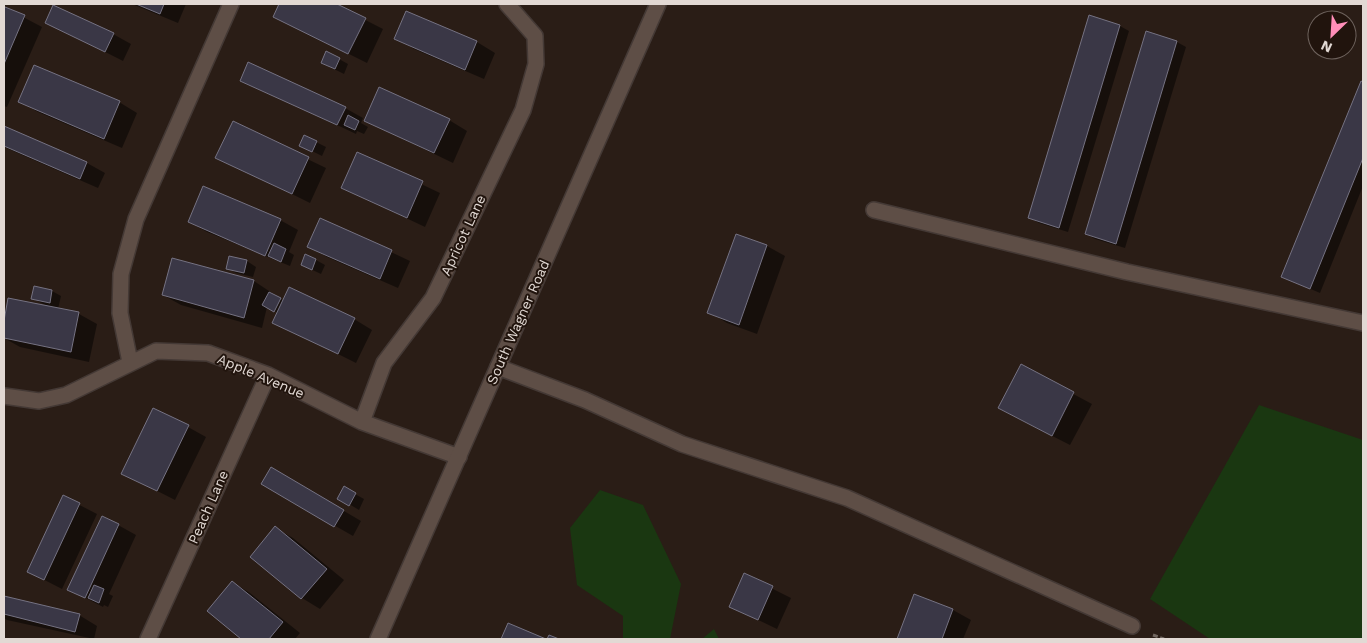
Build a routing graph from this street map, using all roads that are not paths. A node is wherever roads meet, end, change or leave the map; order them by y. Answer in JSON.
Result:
{"nodes":[{"id":1,"x":231,"y":4,"type":"edge"},
{"id":2,"x":507,"y":4,"type":"edge"},
{"id":3,"x":658,"y":4,"type":"edge"},
{"id":4,"x":874,"y":210,"type":"dead end"},
{"id":5,"x":1363,"y":322,"type":"edge"},
{"id":6,"x":130,"y":362,"type":"junction"},
{"id":7,"x":498,"y":367,"type":"junction"},
{"id":8,"x":268,"y":375,"type":"junction"},
{"id":9,"x":4,"y":396,"type":"edge"},
{"id":10,"x":362,"y":422,"type":"junction"},
{"id":11,"x":459,"y":457,"type":"junction"},
{"id":12,"x":1132,"y":626,"type":"dead end"},
{"id":13,"x":148,"y":639,"type":"edge"},
{"id":14,"x":378,"y":639,"type":"edge"}],
"edges":[{"from":1,"to":6,"type":"street"},
{"from":2,"to":10,"type":"street","name":"Apricot Lane"},
{"from":3,"to":7,"type":"street","name":"South Wagner Road"},
{"from":4,"to":5,"type":"street"},
{"from":6,"to":8,"type":"street","name":"Apple Avenue"},
{"from":6,"to":9,"type":"street","name":"Apple Avenue"},
{"from":7,"to":11,"type":"street","name":"South Wagner Road"},
{"from":7,"to":12,"type":"street"},
{"from":8,"to":10,"type":"street","name":"Apple Avenue"},
{"from":8,"to":13,"type":"street","name":"Peach Lane"},
{"from":10,"to":11,"type":"street","name":"Apple Avenue"},
{"from":11,"to":14,"type":"street","name":"South Wagner Road"}]}
